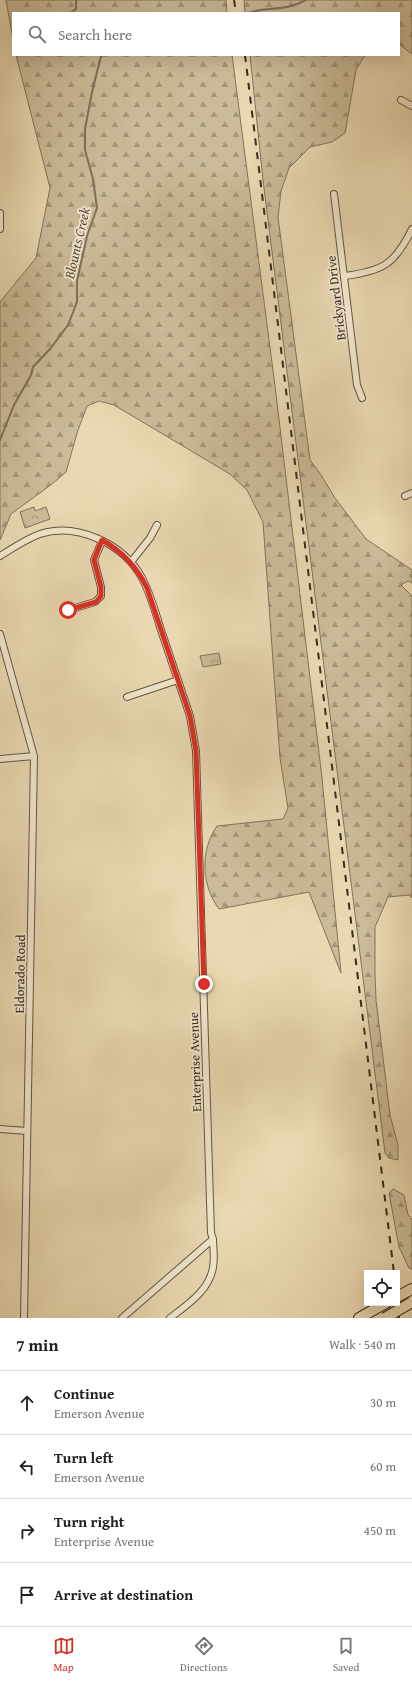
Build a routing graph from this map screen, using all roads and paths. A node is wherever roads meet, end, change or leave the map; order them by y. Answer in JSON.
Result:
{"nodes":[{"id":1,"x":401,"y":100,"type":"dead end"},
{"id":2,"x":412,"y":106,"type":"edge"},
{"id":3,"x":334,"y":194,"type":"dead end"},
{"id":4,"x":0,"y":213,"type":"edge"},
{"id":5,"x":0,"y":229,"type":"edge"},
{"id":6,"x":412,"y":229,"type":"edge"},
{"id":7,"x":345,"y":276,"type":"junction"},
{"id":8,"x":362,"y":398,"type":"dead end"},
{"id":9,"x":412,"y":494,"type":"edge"},
{"id":10,"x":405,"y":496,"type":"dead end"},
{"id":11,"x":157,"y":525,"type":"dead end"},
{"id":12,"x":102,"y":540,"type":"junction"},
{"id":13,"x":0,"y":556,"type":"edge"},
{"id":14,"x":131,"y":562,"type":"junction"},
{"id":15,"x":68,"y":610,"type":"dead end"},
{"id":16,"x":0,"y":634,"type":"edge"},
{"id":17,"x":178,"y":680,"type":"junction"},
{"id":18,"x":127,"y":698,"type":"dead end"},
{"id":19,"x":34,"y":756,"type":"junction"},
{"id":20,"x":0,"y":759,"type":"edge"},
{"id":21,"x":0,"y":1129,"type":"edge"},
{"id":22,"x":27,"y":1131,"type":"junction"},
{"id":23,"x":213,"y":1239,"type":"junction"},
{"id":24,"x":412,"y":1289,"type":"edge"},
{"id":25,"x":400,"y":1295,"type":"edge"},
{"id":26,"x":412,"y":1302,"type":"edge"},
{"id":27,"x":381,"y":1306,"type":"edge"},
{"id":28,"x":24,"y":1318,"type":"edge"},
{"id":29,"x":122,"y":1318,"type":"edge"},
{"id":30,"x":170,"y":1318,"type":"edge"},
{"id":31,"x":359,"y":1318,"type":"edge"},
{"id":32,"x":385,"y":1318,"type":"edge"}],
"edges":[{"from":1,"to":2,"type":"street"},
{"from":3,"to":7,"type":"street","name":"Brickyard Drive"},
{"from":4,"to":5,"type":"street"},
{"from":6,"to":7,"type":"street"},
{"from":7,"to":8,"type":"street","name":"Brickyard Drive"},
{"from":9,"to":10,"type":"street"},
{"from":11,"to":14,"type":"street"},
{"from":12,"to":13,"type":"street","name":"Enterprise Avenue"},
{"from":12,"to":14,"type":"street","name":"Enterprise Avenue"},
{"from":12,"to":15,"type":"street"},
{"from":14,"to":17,"type":"street","name":"Enterprise Avenue"},
{"from":16,"to":19,"type":"street","name":"Eldorado Road"},
{"from":17,"to":18,"type":"street"},
{"from":17,"to":23,"type":"street","name":"Enterprise Avenue"},
{"from":19,"to":20,"type":"street"},
{"from":19,"to":22,"type":"street","name":"Eldorado Road"},
{"from":21,"to":22,"type":"street"},
{"from":22,"to":28,"type":"street","name":"Eldorado Road"},
{"from":23,"to":29,"type":"street"},
{"from":23,"to":30,"type":"street","name":"Enterprise Avenue"},
{"from":24,"to":25,"type":"highway"},
{"from":26,"to":32,"type":"highway","bridge":true},
{"from":27,"to":31,"type":"highway"}]}
